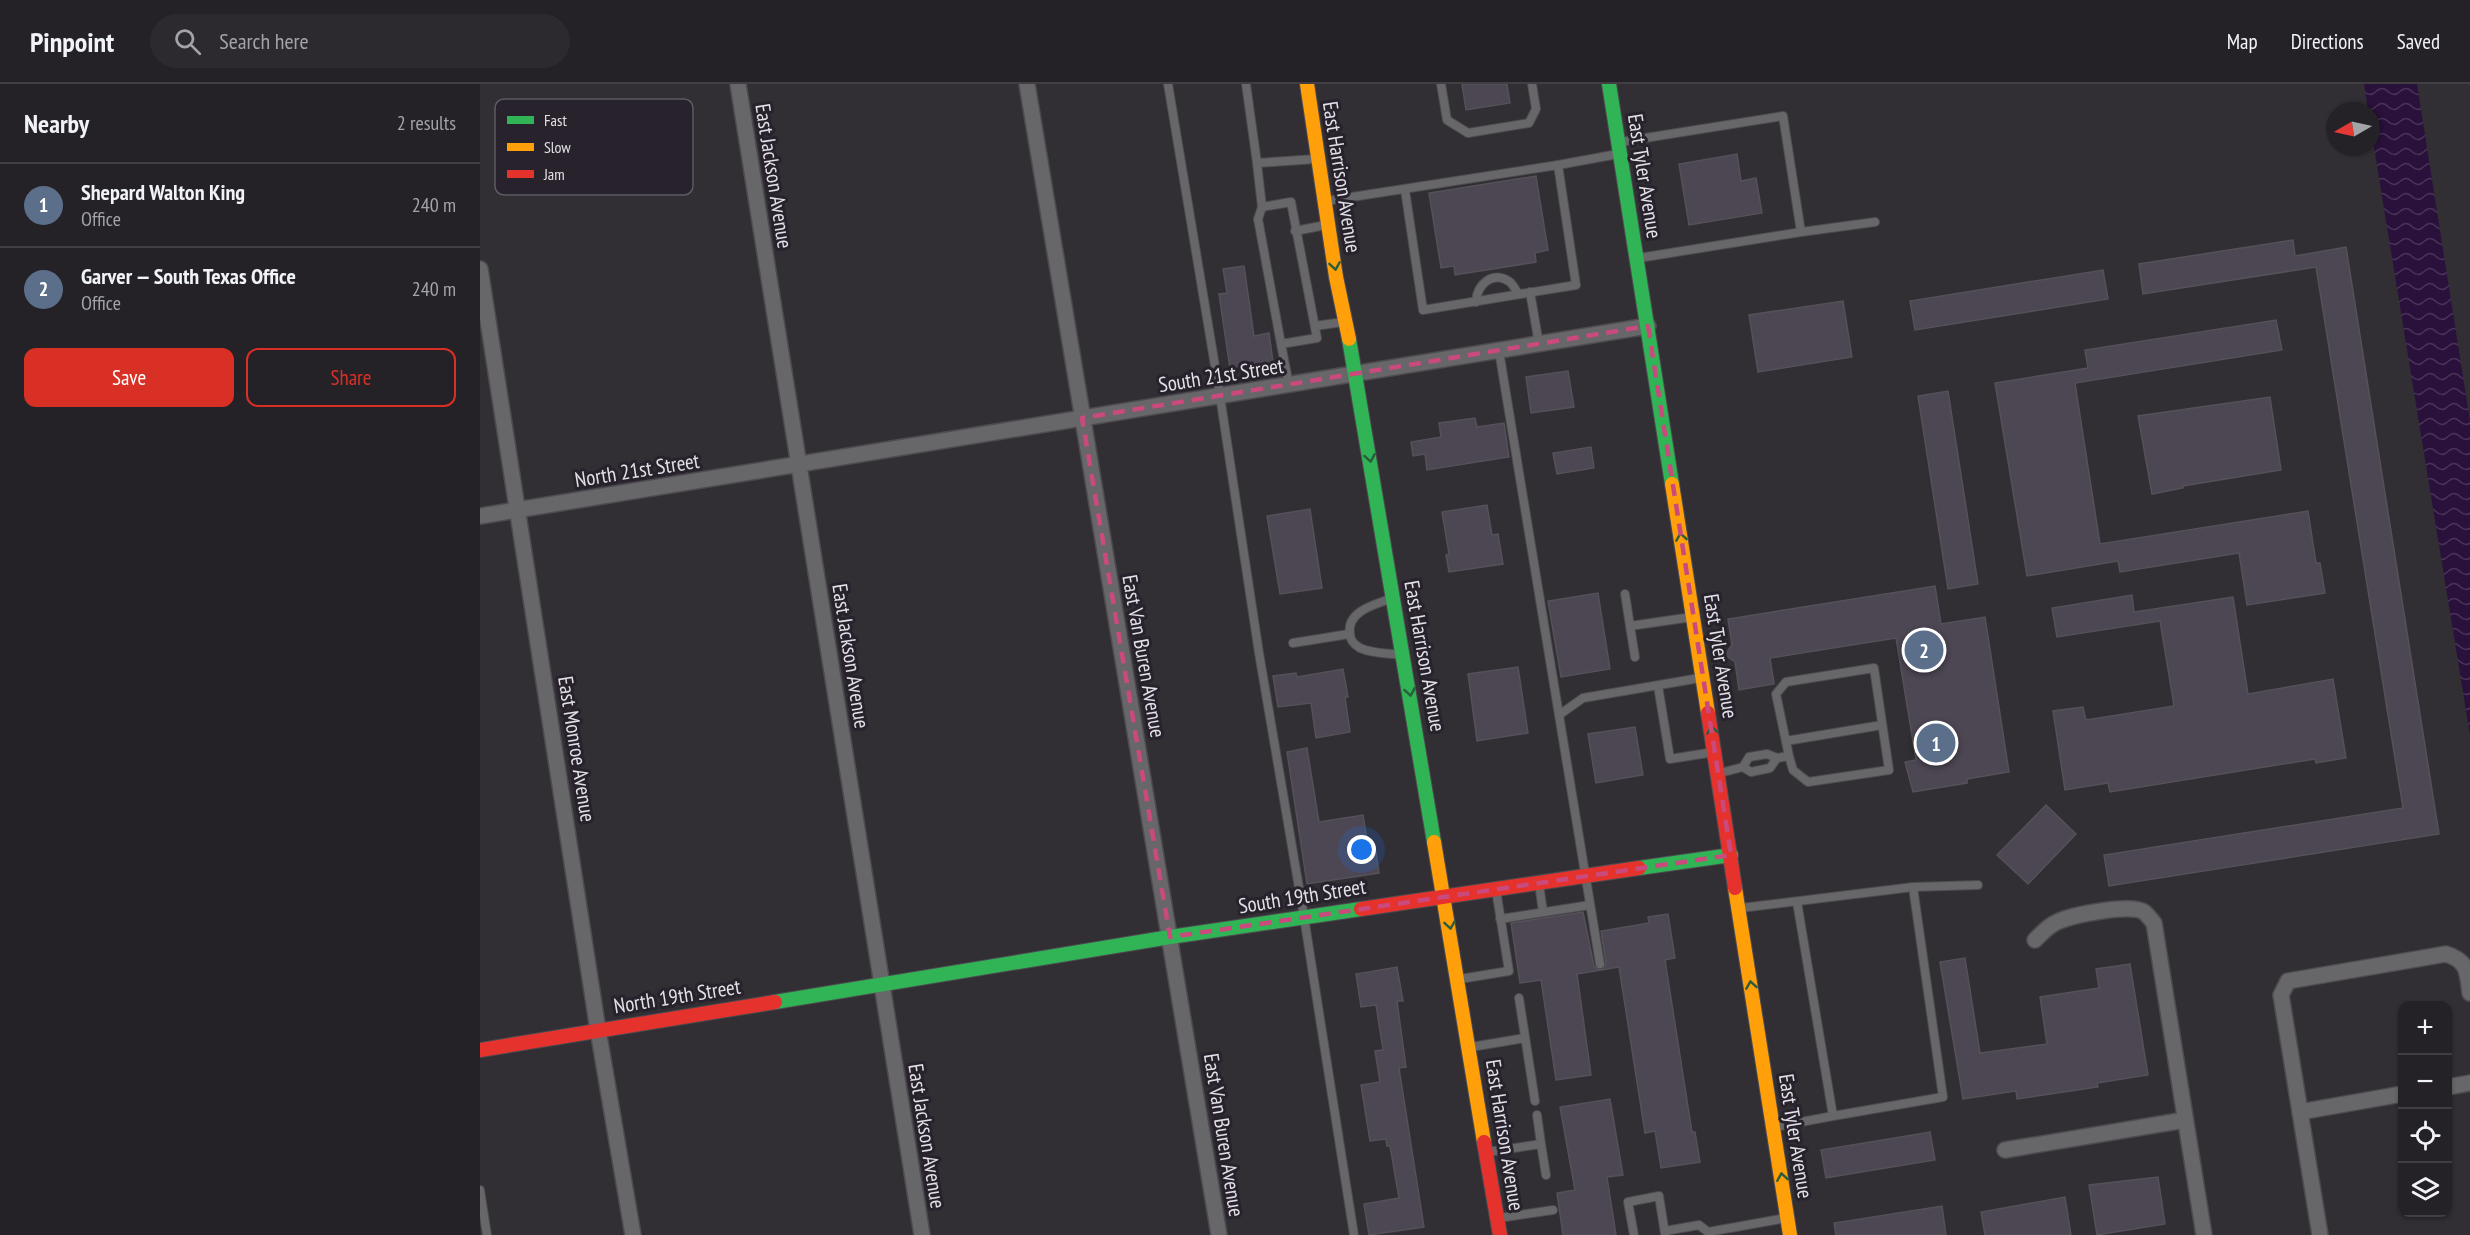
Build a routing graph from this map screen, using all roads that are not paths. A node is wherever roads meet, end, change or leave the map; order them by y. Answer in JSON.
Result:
{"nodes":[{"id":1,"x":738,"y":84,"type":"edge"},
{"id":2,"x":1027,"y":84,"type":"edge"},
{"id":3,"x":1168,"y":84,"type":"edge"},
{"id":4,"x":1246,"y":84,"type":"edge"},
{"id":5,"x":1307,"y":84,"type":"edge"},
{"id":6,"x":1441,"y":84,"type":"edge"},
{"id":7,"x":1532,"y":84,"type":"edge"},
{"id":8,"x":1609,"y":84,"type":"edge"},
{"id":9,"x":1619,"y":148,"type":"junction"},
{"id":10,"x":1318,"y":159,"type":"junction"},
{"id":11,"x":1257,"y":163,"type":"junction"},
{"id":12,"x":1558,"y":165,"type":"junction"},
{"id":13,"x":1405,"y":190,"type":"junction"},
{"id":14,"x":1325,"y":201,"type":"junction"},
{"id":15,"x":1262,"y":207,"type":"junction"},
{"id":16,"x":1875,"y":222,"type":"dead end"},
{"id":17,"x":1328,"y":225,"type":"junction"},
{"id":18,"x":1295,"y":231,"type":"junction"},
{"id":19,"x":1801,"y":232,"type":"junction"},
{"id":20,"x":1637,"y":258,"type":"junction"},
{"id":21,"x":480,"y":269,"type":"edge"},
{"id":22,"x":1530,"y":292,"type":"junction"},
{"id":23,"x":1518,"y":294,"type":"junction"},
{"id":24,"x":1476,"y":302,"type":"junction"},
{"id":25,"x":1345,"y":321,"type":"junction"},
{"id":26,"x":1315,"y":326,"type":"junction"},
{"id":27,"x":1648,"y":326,"type":"junction"},
{"id":28,"x":1281,"y":344,"type":"junction"},
{"id":29,"x":1539,"y":344,"type":"junction"},
{"id":30,"x":1499,"y":351,"type":"junction"},
{"id":31,"x":1356,"y":375,"type":"junction"},
{"id":32,"x":1289,"y":385,"type":"junction"},
{"id":33,"x":1220,"y":396,"type":"junction"},
{"id":34,"x":1082,"y":418,"type":"junction"},
{"id":35,"x":800,"y":465,"type":"junction"},
{"id":36,"x":519,"y":509,"type":"junction"},
{"id":37,"x":480,"y":516,"type":"edge"},
{"id":38,"x":1625,"y":594,"type":"dead end"},
{"id":39,"x":1394,"y":597,"type":"junction"},
{"id":40,"x":1694,"y":617,"type":"junction"},
{"id":41,"x":1630,"y":626,"type":"junction"},
{"id":42,"x":1349,"y":634,"type":"junction"},
{"id":43,"x":1293,"y":643,"type":"dead end"},
{"id":44,"x":1404,"y":655,"type":"junction"},
{"id":45,"x":1635,"y":657,"type":"dead end"},
{"id":46,"x":1703,"y":678,"type":"junction"},
{"id":47,"x":1658,"y":686,"type":"junction"},
{"id":48,"x":1559,"y":715,"type":"junction"},
{"id":49,"x":1882,"y":725,"type":"junction"},
{"id":50,"x":1786,"y":741,"type":"junction"},
{"id":51,"x":1715,"y":752,"type":"junction"},
{"id":52,"x":1789,"y":756,"type":"junction"},
{"id":53,"x":1777,"y":758,"type":"junction"},
{"id":54,"x":1743,"y":767,"type":"junction"},
{"id":55,"x":1718,"y":773,"type":"junction"},
{"id":56,"x":1731,"y":855,"type":"junction"},
{"id":57,"x":1585,"y":876,"type":"junction"},
{"id":58,"x":1539,"y":882,"type":"junction"},
{"id":59,"x":1978,"y":885,"type":"dead end"},
{"id":60,"x":1913,"y":887,"type":"junction"},
{"id":61,"x":1496,"y":888,"type":"junction"},
{"id":62,"x":1445,"y":896,"type":"junction"},
{"id":63,"x":1797,"y":902,"type":"junction"},
{"id":64,"x":1590,"y":905,"type":"junction"},
{"id":65,"x":1740,"y":908,"type":"junction"},
{"id":66,"x":1543,"y":912,"type":"junction"},
{"id":67,"x":1304,"y":917,"type":"junction"},
{"id":68,"x":1500,"y":919,"type":"junction"},
{"id":69,"x":1170,"y":937,"type":"junction"},
{"id":70,"x":2035,"y":940,"type":"dead end"},
{"id":71,"x":1600,"y":964,"type":"dead end"},
{"id":72,"x":1458,"y":980,"type":"junction"},
{"id":73,"x":881,"y":985,"type":"junction"},
{"id":74,"x":2470,"y":993,"type":"edge"},
{"id":75,"x":1520,"y":998,"type":"dead end"},
{"id":76,"x":598,"y":1030,"type":"junction"},
{"id":77,"x":1525,"y":1038,"type":"junction"},
{"id":78,"x":1469,"y":1047,"type":"junction"},
{"id":79,"x":480,"y":1050,"type":"edge"},
{"id":80,"x":2470,"y":1083,"type":"edge"},
{"id":81,"x":2452,"y":1086,"type":"edge"},
{"id":82,"x":2398,"y":1095,"type":"edge"},
{"id":83,"x":1535,"y":1101,"type":"dead end"},
{"id":84,"x":2300,"y":1112,"type":"junction"},
{"id":85,"x":1537,"y":1115,"type":"dead end"},
{"id":86,"x":1833,"y":1116,"type":"junction"},
{"id":87,"x":2185,"y":1120,"type":"junction"},
{"id":88,"x":1774,"y":1127,"type":"junction"},
{"id":89,"x":1541,"y":1144,"type":"junction"},
{"id":90,"x":2006,"y":1150,"type":"dead end"},
{"id":91,"x":1487,"y":1152,"type":"junction"},
{"id":92,"x":1546,"y":1175,"type":"dead end"},
{"id":93,"x":480,"y":1190,"type":"edge"},
{"id":94,"x":1553,"y":1210,"type":"dead end"},
{"id":95,"x":1788,"y":1217,"type":"junction"},
{"id":96,"x":1497,"y":1218,"type":"junction"},
{"id":97,"x":1748,"y":1225,"type":"junction"},
{"id":98,"x":1665,"y":1233,"type":"edge"},
{"id":99,"x":1709,"y":1233,"type":"edge"},
{"id":100,"x":487,"y":1235,"type":"edge"},
{"id":101,"x":633,"y":1235,"type":"edge"},
{"id":102,"x":922,"y":1235,"type":"edge"},
{"id":103,"x":1219,"y":1235,"type":"edge"},
{"id":104,"x":1354,"y":1235,"type":"edge"},
{"id":105,"x":1500,"y":1235,"type":"edge"},
{"id":106,"x":1634,"y":1235,"type":"edge"},
{"id":107,"x":1749,"y":1235,"type":"edge"},
{"id":108,"x":1790,"y":1235,"type":"edge"},
{"id":109,"x":2204,"y":1235,"type":"edge"},
{"id":110,"x":2320,"y":1235,"type":"edge"}],
"edges":[{"from":1,"to":35,"type":"street","name":"East Jackson Avenue"},
{"from":2,"to":34,"type":"street","name":"East Van Buren Avenue"},
{"from":3,"to":33,"type":"lane"},
{"from":4,"to":11,"type":"lane"},
{"from":5,"to":10,"type":"main road","name":"East Harrison Avenue"},
{"from":6,"to":7,"type":"lane"},
{"from":8,"to":9,"type":"main road","name":"East Tyler Avenue"},
{"from":9,"to":12,"type":"lane"},
{"from":9,"to":19,"type":"lane"},
{"from":9,"to":20,"type":"main road","name":"East Tyler Avenue"},
{"from":10,"to":11,"type":"lane"},
{"from":10,"to":14,"type":"main road","name":"East Harrison Avenue"},
{"from":11,"to":15,"type":"lane"},
{"from":12,"to":13,"type":"lane"},
{"from":12,"to":22,"type":"lane"},
{"from":13,"to":14,"type":"lane"},
{"from":13,"to":24,"type":"lane"},
{"from":14,"to":17,"type":"main road","name":"East Harrison Avenue"},
{"from":15,"to":18,"type":"lane"},
{"from":15,"to":28,"type":"lane"},
{"from":16,"to":19,"type":"lane"},
{"from":17,"to":18,"type":"lane"},
{"from":17,"to":25,"type":"main road","name":"East Harrison Avenue","one_way":true},
{"from":18,"to":26,"type":"lane"},
{"from":19,"to":20,"type":"lane"},
{"from":20,"to":27,"type":"main road","name":"East Tyler Avenue"},
{"from":21,"to":36,"type":"street","name":"East Monroe Avenue"},
{"from":22,"to":23,"type":"lane"},
{"from":22,"to":29,"type":"lane"},
{"from":23,"to":24,"type":"lane"},
{"from":23,"to":24,"type":"lane"},
{"from":25,"to":26,"type":"lane"},
{"from":25,"to":31,"type":"main road","name":"East Harrison Avenue"},
{"from":26,"to":28,"type":"lane"},
{"from":27,"to":29,"type":"street","name":"South 21st Street"},
{"from":40,"to":27,"type":"main road","name":"East Tyler Avenue","one_way":true},
{"from":28,"to":32,"type":"lane"},
{"from":29,"to":30,"type":"street","name":"South 21st Street"},
{"from":30,"to":31,"type":"street","name":"South 21st Street"},
{"from":30,"to":48,"type":"lane"},
{"from":31,"to":32,"type":"street","name":"South 21st Street"},
{"from":31,"to":39,"type":"main road","name":"East Harrison Avenue","one_way":true},
{"from":32,"to":33,"type":"street","name":"South 21st Street"},
{"from":33,"to":34,"type":"street","name":"South 21st Street"},
{"from":33,"to":67,"type":"lane"},
{"from":34,"to":35,"type":"street","name":"South 21st Street"},
{"from":34,"to":69,"type":"street","name":"East Van Buren Avenue"},
{"from":35,"to":36,"type":"street","name":"North 21st Street"},
{"from":35,"to":73,"type":"street","name":"East Jackson Avenue"},
{"from":36,"to":37,"type":"street","name":"North 21st Street"},
{"from":36,"to":76,"type":"street","name":"East Monroe Avenue"},
{"from":38,"to":41,"type":"lane"},
{"from":39,"to":42,"type":"lane"},
{"from":39,"to":44,"type":"main road","name":"East Harrison Avenue"},
{"from":40,"to":41,"type":"lane"},
{"from":40,"to":46,"type":"main road","name":"East Tyler Avenue"},
{"from":41,"to":45,"type":"lane"},
{"from":42,"to":43,"type":"lane"},
{"from":42,"to":44,"type":"lane"},
{"from":44,"to":62,"type":"main road","name":"East Harrison Avenue","one_way":true},
{"from":46,"to":47,"type":"lane"},
{"from":51,"to":46,"type":"main road","name":"East Tyler Avenue","one_way":true},
{"from":47,"to":48,"type":"lane"},
{"from":47,"to":51,"type":"lane"},
{"from":48,"to":57,"type":"lane"},
{"from":49,"to":50,"type":"lane"},
{"from":49,"to":50,"type":"lane"},
{"from":49,"to":52,"type":"lane"},
{"from":50,"to":52,"type":"lane"},
{"from":51,"to":55,"type":"main road","name":"East Tyler Avenue"},
{"from":52,"to":53,"type":"lane"},
{"from":53,"to":54,"type":"lane"},
{"from":53,"to":54,"type":"lane"},
{"from":54,"to":55,"type":"lane"},
{"from":55,"to":56,"type":"main road","name":"East Tyler Avenue"},
{"from":56,"to":57,"type":"main road","name":"South 19th Street"},
{"from":56,"to":65,"type":"main road","name":"East Tyler Avenue"},
{"from":57,"to":58,"type":"main road","name":"South 19th Street"},
{"from":57,"to":64,"type":"lane"},
{"from":58,"to":61,"type":"main road","name":"South 19th Street"},
{"from":58,"to":66,"type":"lane"},
{"from":59,"to":60,"type":"lane"},
{"from":60,"to":63,"type":"lane"},
{"from":60,"to":86,"type":"lane"},
{"from":61,"to":62,"type":"main road","name":"South 19th Street"},
{"from":61,"to":68,"type":"lane"},
{"from":62,"to":67,"type":"main road","name":"South 19th Street"},
{"from":62,"to":72,"type":"main road","name":"East Harrison Avenue","one_way":true},
{"from":63,"to":65,"type":"lane"},
{"from":63,"to":86,"type":"lane"},
{"from":64,"to":66,"type":"lane"},
{"from":64,"to":71,"type":"lane"},
{"from":88,"to":65,"type":"main road","name":"East Tyler Avenue","one_way":true},
{"from":66,"to":68,"type":"lane"},
{"from":67,"to":69,"type":"main road","name":"South 19th Street"},
{"from":67,"to":104,"type":"lane"},
{"from":68,"to":72,"type":"lane"},
{"from":69,"to":73,"type":"main road","name":"South 19th Street"},
{"from":69,"to":103,"type":"street","name":"East Van Buren Avenue"},
{"from":70,"to":87,"type":"street"},
{"from":72,"to":78,"type":"main road","name":"East Harrison Avenue"},
{"from":73,"to":76,"type":"main road","name":"North 19th Street"},
{"from":73,"to":102,"type":"street","name":"East Jackson Avenue"},
{"from":74,"to":84,"type":"street"},
{"from":75,"to":77,"type":"lane"},
{"from":76,"to":79,"type":"main road","name":"North 19th Street"},
{"from":76,"to":101,"type":"street","name":"East Monroe Avenue"},
{"from":77,"to":78,"type":"lane"},
{"from":77,"to":83,"type":"lane"},
{"from":78,"to":91,"type":"main road","name":"East Harrison Avenue"},
{"from":80,"to":81,"type":"street"},
{"from":82,"to":84,"type":"street"},
{"from":84,"to":110,"type":"street"},
{"from":85,"to":89,"type":"lane"},
{"from":86,"to":88,"type":"lane"},
{"from":87,"to":90,"type":"street"},
{"from":87,"to":109,"type":"street"},
{"from":95,"to":88,"type":"main road","name":"East Tyler Avenue","one_way":true},
{"from":89,"to":91,"type":"lane"},
{"from":89,"to":92,"type":"lane"},
{"from":91,"to":96,"type":"main road","name":"East Harrison Avenue"},
{"from":93,"to":100,"type":"lane"},
{"from":94,"to":96,"type":"lane"},
{"from":95,"to":97,"type":"lane"},
{"from":95,"to":108,"type":"main road","name":"East Tyler Avenue"},
{"from":96,"to":105,"type":"main road","name":"East Harrison Avenue"},
{"from":97,"to":99,"type":"lane"},
{"from":97,"to":107,"type":"lane"},
{"from":98,"to":99,"type":"lane"},
{"from":98,"to":106,"type":"lane"}]}
